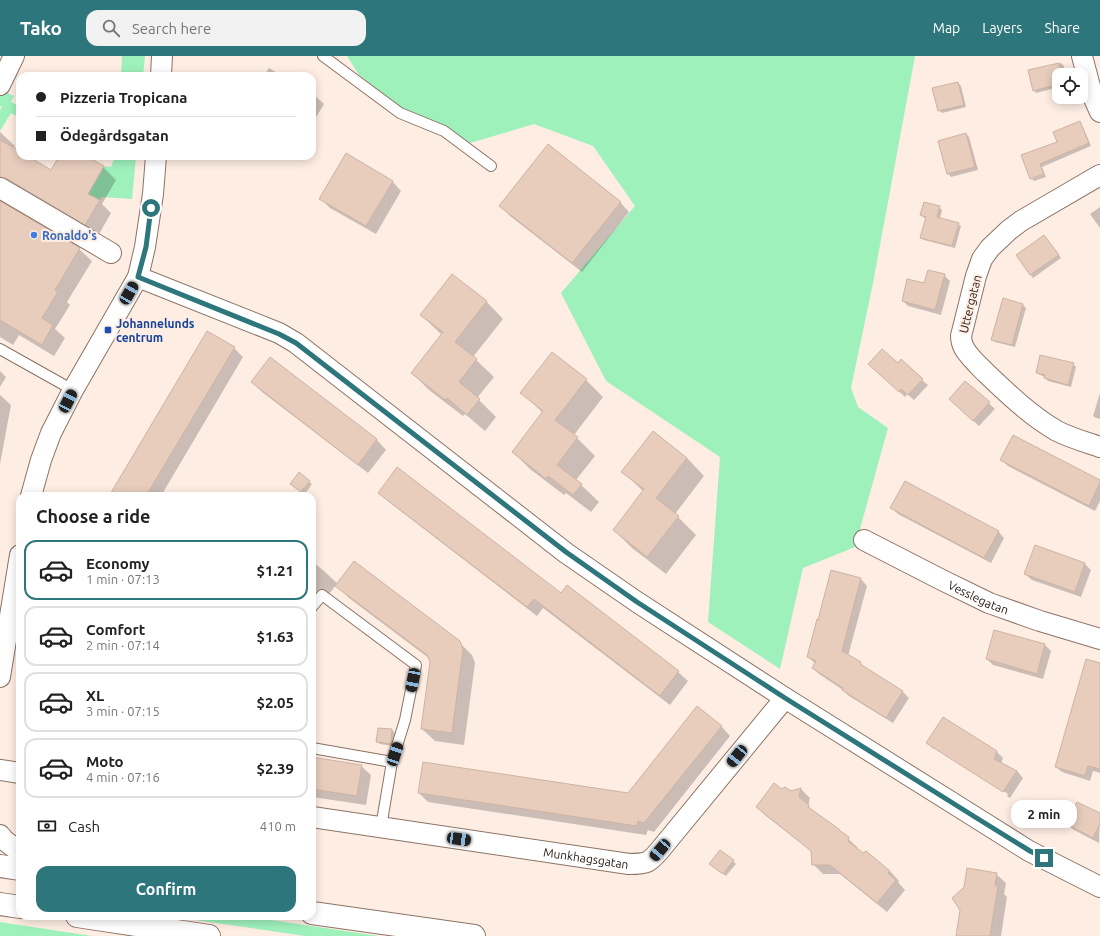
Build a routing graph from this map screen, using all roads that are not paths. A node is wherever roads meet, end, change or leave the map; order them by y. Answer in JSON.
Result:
{"nodes":[{"id":1,"x":14,"y":56,"type":"edge"},
{"id":2,"x":162,"y":56,"type":"edge"},
{"id":3,"x":323,"y":56,"type":"edge"},
{"id":4,"x":1082,"y":56,"type":"edge"},
{"id":5,"x":161,"y":72,"type":"edge"},
{"id":6,"x":0,"y":85,"type":"edge"},
{"id":7,"x":1100,"y":112,"type":"edge"},
{"id":8,"x":156,"y":160,"type":"edge"},
{"id":9,"x":491,"y":166,"type":"dead end"},
{"id":10,"x":1100,"y":175,"type":"edge"},
{"id":11,"x":0,"y":188,"type":"edge"},
{"id":12,"x":111,"y":252,"type":"dead end"},
{"id":13,"x":138,"y":277,"type":"junction"},
{"id":14,"x":0,"y":349,"type":"edge"},
{"id":15,"x":73,"y":390,"type":"junction"},
{"id":16,"x":1100,"y":447,"type":"edge"},
{"id":17,"x":32,"y":492,"type":"edge"},
{"id":18,"x":864,"y":540,"type":"dead end"},
{"id":19,"x":16,"y":579,"type":"edge"},
{"id":20,"x":316,"y":602,"type":"edge"},
{"id":21,"x":1100,"y":639,"type":"edge"},
{"id":22,"x":0,"y":677,"type":"edge"},
{"id":23,"x":785,"y":698,"type":"junction"},
{"id":24,"x":316,"y":749,"type":"edge"},
{"id":25,"x":392,"y":762,"type":"junction"},
{"id":26,"x":0,"y":770,"type":"edge"},
{"id":27,"x":16,"y":772,"type":"edge"},
{"id":28,"x":316,"y":818,"type":"edge"},
{"id":29,"x":382,"y":827,"type":"junction"},
{"id":30,"x":0,"y":835,"type":"edge"},
{"id":31,"x":16,"y":849,"type":"edge"},
{"id":32,"x":0,"y":866,"type":"edge"},
{"id":33,"x":16,"y":868,"type":"edge"},
{"id":34,"x":1100,"y":887,"type":"edge"},
{"id":35,"x":0,"y":904,"type":"edge"},
{"id":36,"x":16,"y":906,"type":"edge"},
{"id":37,"x":316,"y":913,"type":"edge"},
{"id":38,"x":103,"y":920,"type":"edge"},
{"id":39,"x":209,"y":936,"type":"edge"},
{"id":40,"x":474,"y":936,"type":"edge"}],
"edges":[{"from":1,"to":6,"type":"street"},
{"from":2,"to":5,"type":"street"},
{"from":3,"to":9,"type":"lane"},
{"from":4,"to":7,"type":"street"},
{"from":8,"to":13,"type":"street"},
{"from":10,"to":16,"type":"street","name":"Uttergatan"},
{"from":11,"to":12,"type":"street"},
{"from":13,"to":15,"type":"street"},
{"from":13,"to":23,"type":"street"},
{"from":14,"to":15,"type":"lane"},
{"from":15,"to":17,"type":"street"},
{"from":18,"to":21,"type":"street","name":"Vesslegatan"},
{"from":19,"to":22,"type":"street"},
{"from":20,"to":25,"type":"lane"},
{"from":23,"to":29,"type":"street","name":"Munkhagsgatan"},
{"from":23,"to":34,"type":"street"},
{"from":24,"to":25,"type":"lane"},
{"from":25,"to":29,"type":"lane"},
{"from":26,"to":27,"type":"street"},
{"from":28,"to":29,"type":"street","name":"Munkhagsgatan"},
{"from":30,"to":31,"type":"street"},
{"from":32,"to":33,"type":"main road"},
{"from":35,"to":36,"type":"main road"},
{"from":37,"to":40,"type":"main road"},
{"from":38,"to":39,"type":"main road"}]}
